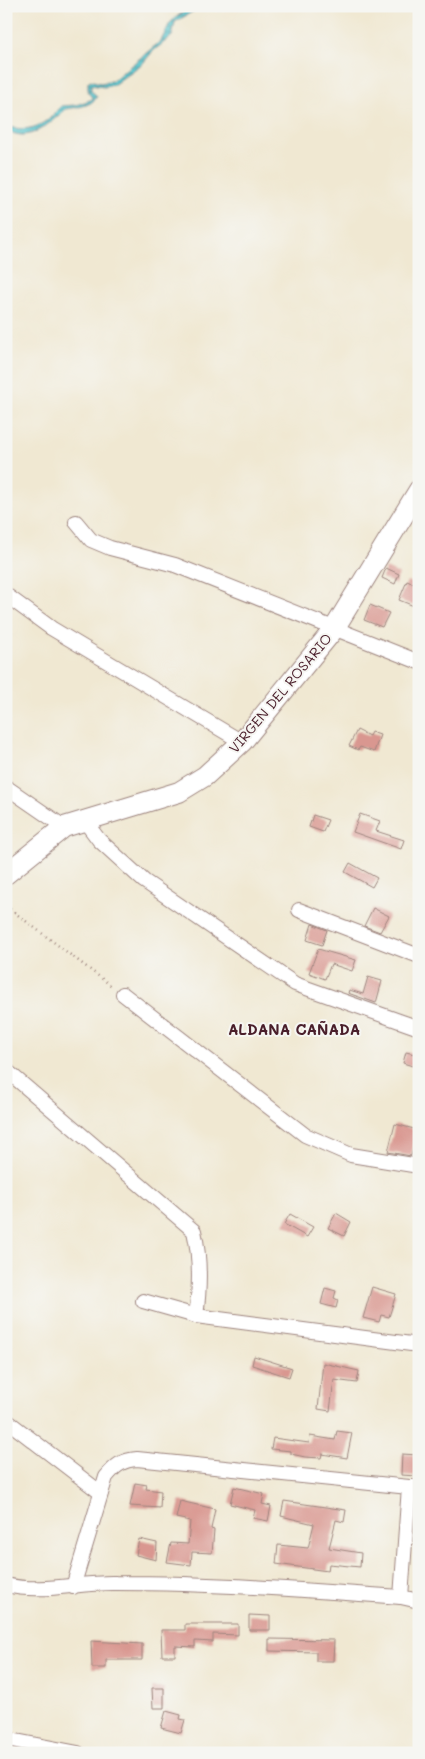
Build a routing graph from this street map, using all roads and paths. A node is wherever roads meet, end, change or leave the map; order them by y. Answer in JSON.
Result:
{"nodes":[{"id":1,"x":419,"y":490,"type":"edge"},
{"id":2,"x":76,"y":522,"type":"dead end"},
{"id":3,"x":6,"y":595,"type":"edge"},
{"id":4,"x":334,"y":629,"type":"junction"},
{"id":5,"x":419,"y":662,"type":"edge"},
{"id":6,"x":242,"y":742,"type":"junction"},
{"id":7,"x":6,"y":787,"type":"edge"},
{"id":8,"x":84,"y":820,"type":"junction"},
{"id":9,"x":64,"y":827,"type":"junction"},
{"id":10,"x":6,"y":874,"type":"edge"},
{"id":11,"x":6,"y":906,"type":"edge"},
{"id":12,"x":299,"y":910,"type":"dead end"},
{"id":13,"x":419,"y":956,"type":"edge"},
{"id":14,"x":123,"y":994,"type":"joint"},
{"id":15,"x":419,"y":1028,"type":"edge"},
{"id":16,"x":6,"y":1070,"type":"edge"},
{"id":17,"x":419,"y":1166,"type":"edge"},
{"id":18,"x":143,"y":1301,"type":"dead end"},
{"id":19,"x":196,"y":1316,"type":"junction"},
{"id":20,"x":419,"y":1345,"type":"edge"},
{"id":21,"x":6,"y":1420,"type":"edge"},
{"id":22,"x":414,"y":1487,"type":"edge"},
{"id":23,"x":101,"y":1492,"type":"junction"},
{"id":24,"x":6,"y":1584,"type":"edge"},
{"id":25,"x":73,"y":1587,"type":"junction"},
{"id":26,"x":401,"y":1597,"type":"junction"},
{"id":27,"x":419,"y":1601,"type":"edge"},
{"id":28,"x":6,"y":1738,"type":"edge"},
{"id":29,"x":78,"y":1753,"type":"edge"}],
"edges":[{"from":1,"to":4,"type":"street","name":"VIRGEN DEL ROSARIO"},
{"from":2,"to":4,"type":"street"},
{"from":3,"to":6,"type":"street"},
{"from":4,"to":5,"type":"street"},
{"from":4,"to":6,"type":"street","name":"VIRGEN DEL ROSARIO"},
{"from":6,"to":8,"type":"street","name":"VIRGEN DEL ROSARIO"},
{"from":7,"to":9,"type":"street"},
{"from":8,"to":9,"type":"street","name":"VIRGEN DEL ROSARIO"},
{"from":8,"to":15,"type":"street"},
{"from":9,"to":10,"type":"street","name":"VIRGEN DEL ROSARIO"},
{"from":11,"to":14,"type":"path"},
{"from":12,"to":13,"type":"street"},
{"from":14,"to":17,"type":"street"},
{"from":16,"to":19,"type":"street"},
{"from":18,"to":19,"type":"street"},
{"from":19,"to":20,"type":"street"},
{"from":21,"to":23,"type":"street"},
{"from":22,"to":23,"type":"street"},
{"from":22,"to":26,"type":"street"},
{"from":23,"to":25,"type":"street"},
{"from":24,"to":25,"type":"street"},
{"from":25,"to":26,"type":"street"},
{"from":26,"to":27,"type":"street"},
{"from":28,"to":29,"type":"street"}]}
